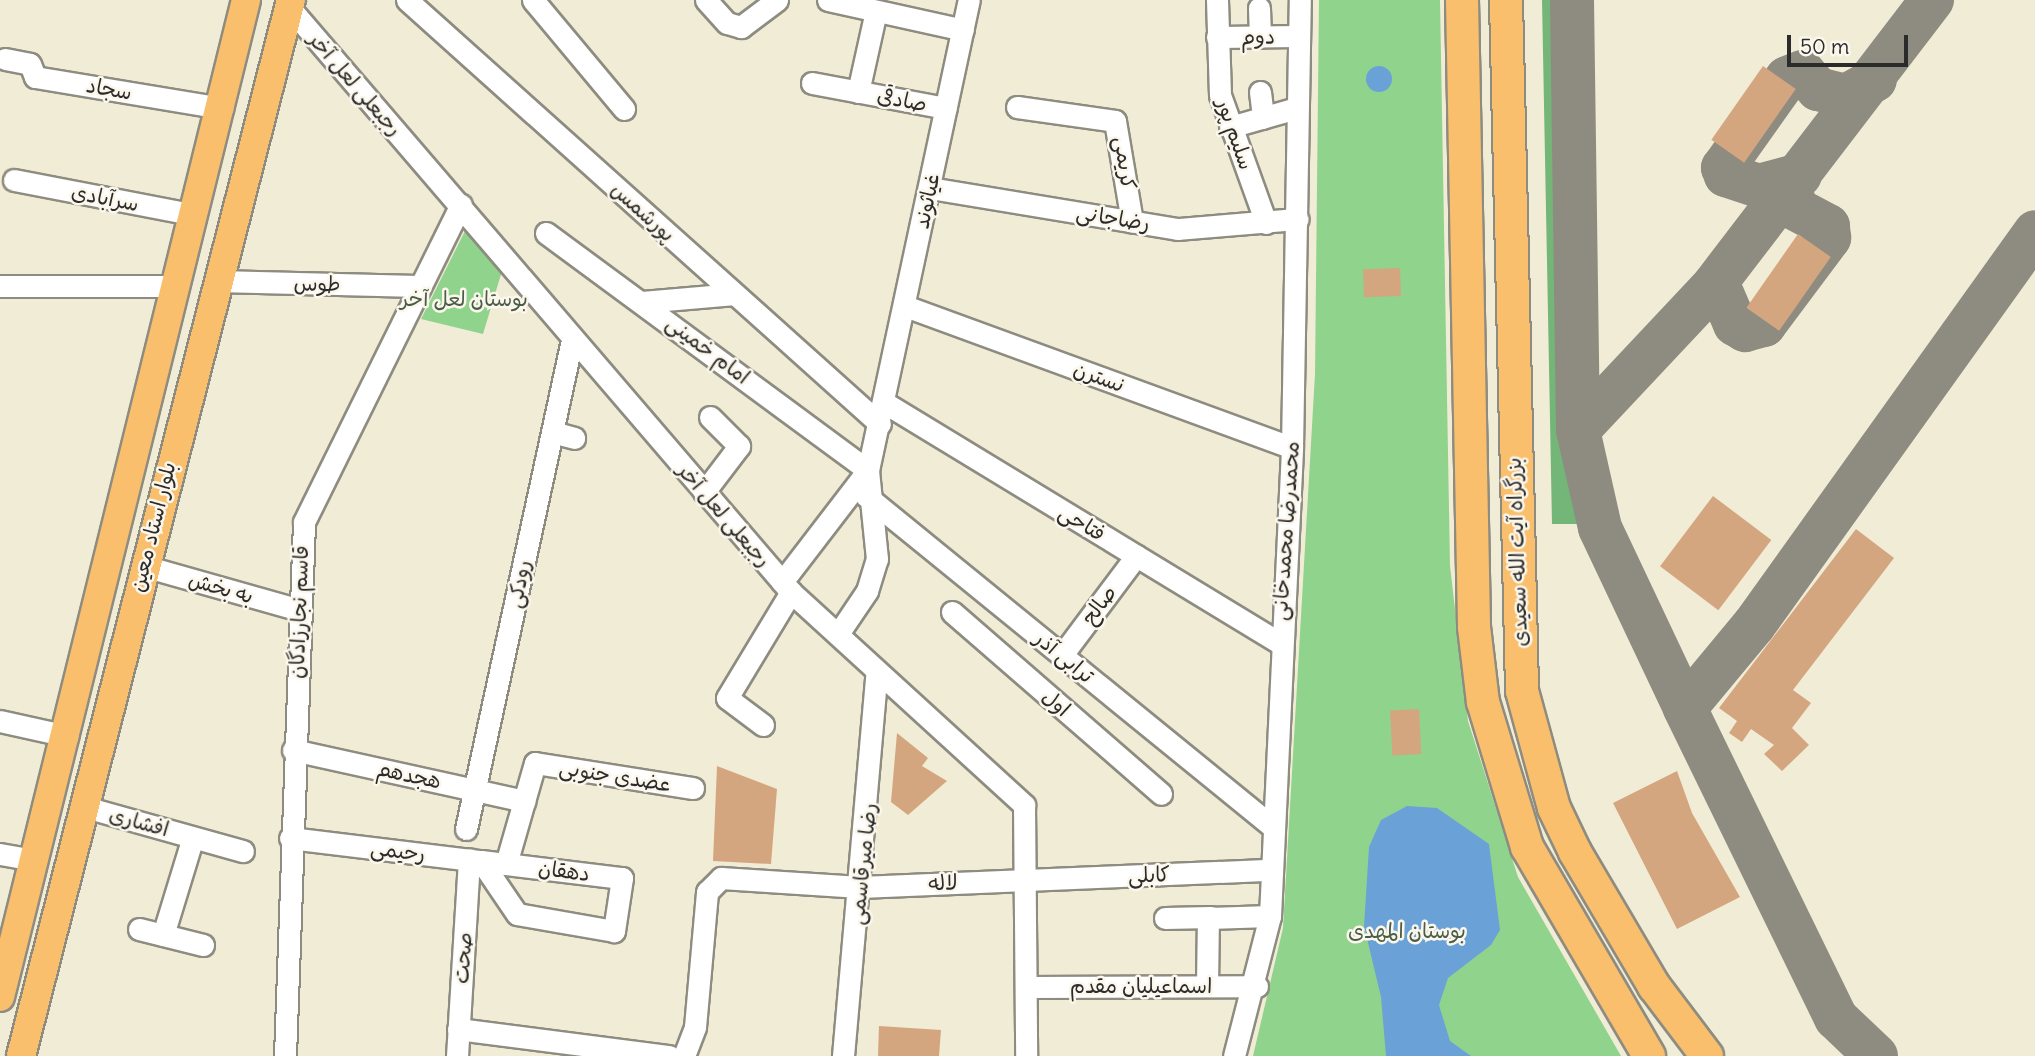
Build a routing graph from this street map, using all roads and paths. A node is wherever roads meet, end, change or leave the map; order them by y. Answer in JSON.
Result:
{"nodes":[{"id":1,"x":246,"y":0,"type":"edge"},
{"id":2,"x":407,"y":0,"type":"edge"},
{"id":3,"x":533,"y":0,"type":"edge"},
{"id":4,"x":706,"y":0,"type":"edge"},
{"id":5,"x":777,"y":0,"type":"edge"},
{"id":6,"x":828,"y":0,"type":"edge"},
{"id":7,"x":969,"y":0,"type":"edge"},
{"id":8,"x":1217,"y":0,"type":"edge"},
{"id":9,"x":1300,"y":0,"type":"edge"},
{"id":10,"x":1462,"y":0,"type":"edge"},
{"id":11,"x":1506,"y":0,"type":"edge"},
{"id":12,"x":290,"y":4,"type":"edge"},
{"id":13,"x":1259,"y":8,"type":"dead end"},
{"id":14,"x":876,"y":11,"type":"junction"},
{"id":15,"x":963,"y":30,"type":"junction"},
{"id":16,"x":1299,"y":36,"type":"junction"},
{"id":17,"x":1217,"y":37,"type":"junction"},
{"id":18,"x":1260,"y":37,"type":"junction"},
{"id":19,"x":5,"y":59,"type":"dead end"},
{"id":20,"x":812,"y":83,"type":"dead end"},
{"id":21,"x":858,"y":92,"type":"junction"},
{"id":22,"x":1260,"y":92,"type":"dead end"},
{"id":23,"x":1017,"y":107,"type":"dead end"},
{"id":24,"x":222,"y":108,"type":"junction"},
{"id":25,"x":946,"y":108,"type":"junction"},
{"id":26,"x":624,"y":109,"type":"dead end"},
{"id":27,"x":1293,"y":110,"type":"dead end"},
{"id":28,"x":1264,"y":118,"type":"junction"},
{"id":29,"x":1230,"y":127,"type":"junction"},
{"id":30,"x":14,"y":180,"type":"dead end"},
{"id":31,"x":930,"y":188,"type":"junction"},
{"id":32,"x":461,"y":205,"type":"junction"},
{"id":33,"x":195,"y":215,"type":"junction"},
{"id":34,"x":1298,"y":219,"type":"junction"},
{"id":35,"x":1132,"y":222,"type":"junction"},
{"id":36,"x":1266,"y":223,"type":"junction"},
{"id":37,"x":546,"y":233,"type":"dead end"},
{"id":38,"x":217,"y":281,"type":"junction"},
{"id":39,"x":0,"y":286,"type":"edge"},
{"id":40,"x":178,"y":286,"type":"junction"},
{"id":41,"x":418,"y":286,"type":"junction"},
{"id":42,"x":736,"y":294,"type":"junction"},
{"id":43,"x":642,"y":302,"type":"junction"},
{"id":44,"x":905,"y":306,"type":"junction"},
{"id":45,"x":572,"y":340,"type":"junction"},
{"id":46,"x":151,"y":388,"type":"junction"},
{"id":47,"x":184,"y":400,"type":"junction"},
{"id":48,"x":885,"y":403,"type":"junction"},
{"id":49,"x":710,"y":417,"type":"dead end"},
{"id":50,"x":880,"y":424,"type":"junction"},
{"id":51,"x":552,"y":432,"type":"junction"},
{"id":52,"x":574,"y":438,"type":"dead end"},
{"id":53,"x":1292,"y":448,"type":"junction"},
{"id":54,"x":135,"y":467,"type":"junction"},
{"id":55,"x":164,"y":484,"type":"junction"},
{"id":56,"x":864,"y":485,"type":"junction"},
{"id":57,"x":704,"y":492,"type":"junction"},
{"id":58,"x":1136,"y":556,"type":"junction"},
{"id":59,"x":144,"y":566,"type":"junction"},
{"id":60,"x":787,"y":587,"type":"junction"},
{"id":61,"x":299,"y":611,"type":"junction"},
{"id":62,"x":952,"y":612,"type":"dead end"},
{"id":63,"x":1022,"y":622,"type":"junction"},
{"id":64,"x":838,"y":634,"type":"junction"},
{"id":65,"x":1279,"y":643,"type":"junction"},
{"id":66,"x":999,"y":653,"type":"junction"},
{"id":67,"x":1062,"y":655,"type":"junction"},
{"id":68,"x":877,"y":671,"type":"junction"},
{"id":69,"x":0,"y":721,"type":"edge"},
{"id":70,"x":763,"y":725,"type":"dead end"},
{"id":71,"x":67,"y":736,"type":"junction"},
{"id":72,"x":293,"y":750,"type":"junction"},
{"id":73,"x":693,"y":788,"type":"dead end"},
{"id":74,"x":474,"y":790,"type":"junction"},
{"id":75,"x":1161,"y":794,"type":"dead end"},
{"id":76,"x":524,"y":801,"type":"junction"},
{"id":77,"x":85,"y":807,"type":"junction"},
{"id":78,"x":1273,"y":827,"type":"junction"},
{"id":79,"x":466,"y":829,"type":"dead end"},
{"id":80,"x":192,"y":837,"type":"junction"},
{"id":81,"x":290,"y":838,"type":"junction"},
{"id":82,"x":243,"y":851,"type":"dead end"},
{"id":83,"x":0,"y":854,"type":"edge"},
{"id":84,"x":35,"y":860,"type":"junction"},
{"id":85,"x":475,"y":860,"type":"junction"},
{"id":86,"x":506,"y":864,"type":"junction"},
{"id":87,"x":1271,"y":870,"type":"junction"},
{"id":88,"x":1026,"y":880,"type":"junction"},
{"id":89,"x":860,"y":887,"type":"junction"},
{"id":90,"x":1270,"y":916,"type":"junction"},
{"id":91,"x":1211,"y":917,"type":"junction"},
{"id":92,"x":1165,"y":918,"type":"dead end"},
{"id":93,"x":139,"y":929,"type":"dead end"},
{"id":94,"x":163,"y":935,"type":"junction"},
{"id":95,"x":203,"y":944,"type":"dead end"},
{"id":96,"x":1207,"y":986,"type":"junction"},
{"id":97,"x":1256,"y":986,"type":"junction"},
{"id":98,"x":1026,"y":987,"type":"junction"},
{"id":99,"x":0,"y":997,"type":"edge"},
{"id":100,"x":458,"y":1029,"type":"junction"},
{"id":101,"x":21,"y":1056,"type":"edge"},
{"id":102,"x":285,"y":1056,"type":"edge"},
{"id":103,"x":457,"y":1056,"type":"edge"},
{"id":104,"x":669,"y":1056,"type":"edge"},
{"id":105,"x":684,"y":1056,"type":"edge"},
{"id":106,"x":843,"y":1056,"type":"edge"},
{"id":107,"x":1026,"y":1056,"type":"edge"},
{"id":108,"x":1234,"y":1056,"type":"edge"},
{"id":109,"x":1648,"y":1056,"type":"edge"},
{"id":110,"x":1707,"y":1056,"type":"edge"}],
"edges":[{"from":1,"to":24,"type":"main road","name":"بلوار استاد معین"},
{"from":2,"to":42,"type":"street","name":"پورشمس"},
{"from":3,"to":26,"type":"street"},
{"from":4,"to":5,"type":"street"},
{"from":6,"to":14,"type":"street"},
{"from":7,"to":15,"type":"street","name":"غیاثوند"},
{"from":8,"to":17,"type":"street","name":"سلیم پور"},
{"from":9,"to":16,"type":"street","name":"محمدرضا محمدخانی"},
{"from":10,"to":109,"type":"highway"},
{"from":11,"to":110,"type":"highway","name":"بزرگراه آیت الله سعیدی"},
{"from":12,"to":32,"type":"street","name":"رجبعلی لعل آخر"},
{"from":12,"to":38,"type":"main road","name":"بلوار استاد معین"},
{"from":13,"to":18,"type":"street"},
{"from":14,"to":15,"type":"street"},
{"from":14,"to":21,"type":"street","name":"صادقی"},
{"from":15,"to":25,"type":"street","name":"غیاثوند"},
{"from":16,"to":18,"type":"street","name":"دوم"},
{"from":16,"to":34,"type":"street","name":"محمدرضا محمدخانی"},
{"from":17,"to":18,"type":"street","name":"دوم"},
{"from":17,"to":29,"type":"street","name":"سلیم پور"},
{"from":19,"to":24,"type":"street","name":"سجاد"},
{"from":20,"to":21,"type":"street","name":"صادقی"},
{"from":21,"to":25,"type":"street","name":"صادقی"},
{"from":22,"to":28,"type":"street"},
{"from":23,"to":35,"type":"street","name":"کریمی"},
{"from":24,"to":33,"type":"main road","name":"بلوار استاد معین"},
{"from":25,"to":31,"type":"street","name":"غیاثوند"},
{"from":27,"to":28,"type":"street"},
{"from":28,"to":29,"type":"street"},
{"from":29,"to":36,"type":"street","name":"سلیم پور"},
{"from":30,"to":33,"type":"street","name":"سرآبادی"},
{"from":31,"to":35,"type":"street","name":"رضاجانی"},
{"from":31,"to":44,"type":"street","name":"غیاثوند"},
{"from":32,"to":41,"type":"street","name":"قاسم نجارزادگان"},
{"from":32,"to":45,"type":"street","name":"رجبعلی لعل آخر"},
{"from":33,"to":40,"type":"main road","name":"بلوار استاد معین"},
{"from":34,"to":36,"type":"street","name":"رضاجانی"},
{"from":34,"to":53,"type":"street","name":"محمدرضا محمدخانی"},
{"from":35,"to":36,"type":"street","name":"رضاجانی"},
{"from":37,"to":43,"type":"street","name":"امام خمینی"},
{"from":38,"to":41,"type":"street","name":"طوس"},
{"from":38,"to":47,"type":"main road","name":"بلوار استاد معین"},
{"from":39,"to":40,"type":"street"},
{"from":40,"to":46,"type":"main road","name":"بلوار استاد معین"},
{"from":41,"to":61,"type":"street","name":"قاسم نجارزادگان"},
{"from":42,"to":43,"type":"street"},
{"from":42,"to":50,"type":"street","name":"پورشمس"},
{"from":43,"to":56,"type":"street","name":"امام خمینی"},
{"from":44,"to":48,"type":"street","name":"غیاثوند"},
{"from":44,"to":53,"type":"street","name":"نسترن"},
{"from":45,"to":51,"type":"street","name":"رودکی"},
{"from":45,"to":57,"type":"street","name":"رجبعلی لعل آخر"},
{"from":46,"to":47,"type":"main road"},
{"from":46,"to":54,"type":"main road","name":"بلوار استاد معین"},
{"from":47,"to":55,"type":"main road","name":"بلوار استاد معین"},
{"from":48,"to":50,"type":"street","name":"غیاثوند"},
{"from":48,"to":58,"type":"street","name":"فتاحی"},
{"from":49,"to":57,"type":"street"},
{"from":50,"to":56,"type":"street","name":"غیاثوند"},
{"from":51,"to":52,"type":"street"},
{"from":51,"to":74,"type":"street","name":"رودکی"},
{"from":53,"to":65,"type":"street","name":"محمدرضا محمدخانی"},
{"from":54,"to":55,"type":"main road"},
{"from":54,"to":71,"type":"main road","name":"بلوار استاد معین"},
{"from":55,"to":59,"type":"main road","name":"بلوار استاد معین"},
{"from":56,"to":60,"type":"street"},
{"from":56,"to":63,"type":"street","name":"ترابی آذر"},
{"from":56,"to":64,"type":"street"},
{"from":57,"to":60,"type":"street","name":"رجبعلی لعل آخر"},
{"from":58,"to":65,"type":"street","name":"فتاحی"},
{"from":58,"to":67,"type":"street","name":"صالح"},
{"from":59,"to":61,"type":"street","name":"به بخش"},
{"from":59,"to":77,"type":"main road","name":"بلوار استاد معین"},
{"from":60,"to":64,"type":"street","name":"رجبعلی لعل آخر"},
{"from":60,"to":70,"type":"street"},
{"from":61,"to":72,"type":"street","name":"قاسم نجارزادگان"},
{"from":62,"to":66,"type":"street","name":"اول"},
{"from":63,"to":66,"type":"street"},
{"from":63,"to":67,"type":"street","name":"ترابی آذر"},
{"from":64,"to":68,"type":"street","name":"رجبعلی لعل آخر"},
{"from":65,"to":78,"type":"street","name":"محمدرضا محمدخانی"},
{"from":66,"to":75,"type":"street","name":"اول"},
{"from":67,"to":78,"type":"street","name":"ترابی آذر"},
{"from":68,"to":88,"type":"street","name":"رجبعلی لعل آخر"},
{"from":68,"to":89,"type":"street","name":"رضا میرقاسمی"},
{"from":69,"to":71,"type":"street"},
{"from":71,"to":84,"type":"main road","name":"بلوار استاد معین"},
{"from":72,"to":74,"type":"street","name":"هجدهم"},
{"from":72,"to":81,"type":"street","name":"قاسم نجارزادگان"},
{"from":73,"to":76,"type":"street","name":"عضدی جنوبی"},
{"from":74,"to":76,"type":"street","name":"هجدهم"},
{"from":74,"to":79,"type":"street","name":"رودکی"},
{"from":76,"to":86,"type":"street"},
{"from":77,"to":80,"type":"street","name":"افشاری"},
{"from":77,"to":101,"type":"main road","name":"بلوار استاد معین"},
{"from":78,"to":87,"type":"street","name":"محمدرضا محمدخانی"},
{"from":80,"to":82,"type":"street","name":"افشاری"},
{"from":80,"to":94,"type":"street","name":"افشاری"},
{"from":81,"to":85,"type":"street","name":"رحیمی"},
{"from":81,"to":102,"type":"street","name":"قاسم نجارزادگان"},
{"from":83,"to":84,"type":"street"},
{"from":84,"to":99,"type":"main road","name":"بلوار استاد معین"},
{"from":85,"to":86,"type":"street","name":"رحیمی"},
{"from":85,"to":86,"type":"street","name":"دهقان"},
{"from":85,"to":100,"type":"street","name":"صحت"},
{"from":87,"to":88,"type":"street","name":"کابلی"},
{"from":87,"to":90,"type":"street","name":"محمدرضا محمدخانی"},
{"from":88,"to":89,"type":"street","name":"لاله"},
{"from":88,"to":98,"type":"street","name":"رجبعلی لعل آخر"},
{"from":89,"to":105,"type":"street","name":"لاله"},
{"from":89,"to":106,"type":"street","name":"رضا میرقاسمی"},
{"from":90,"to":91,"type":"street"},
{"from":90,"to":97,"type":"street","name":"محمدرضا محمدخانی"},
{"from":91,"to":92,"type":"street"},
{"from":91,"to":96,"type":"street"},
{"from":93,"to":94,"type":"street"},
{"from":94,"to":95,"type":"street"},
{"from":96,"to":97,"type":"street","name":"اسماعیلیان مقدم"},
{"from":96,"to":98,"type":"street","name":"اسماعیلیان مقدم"},
{"from":97,"to":108,"type":"street","name":"محمدرضا محمدخانی"},
{"from":98,"to":107,"type":"street","name":"رجبعلی لعل آخر"},
{"from":100,"to":103,"type":"street","name":"صحت"},
{"from":100,"to":104,"type":"street"}]}
